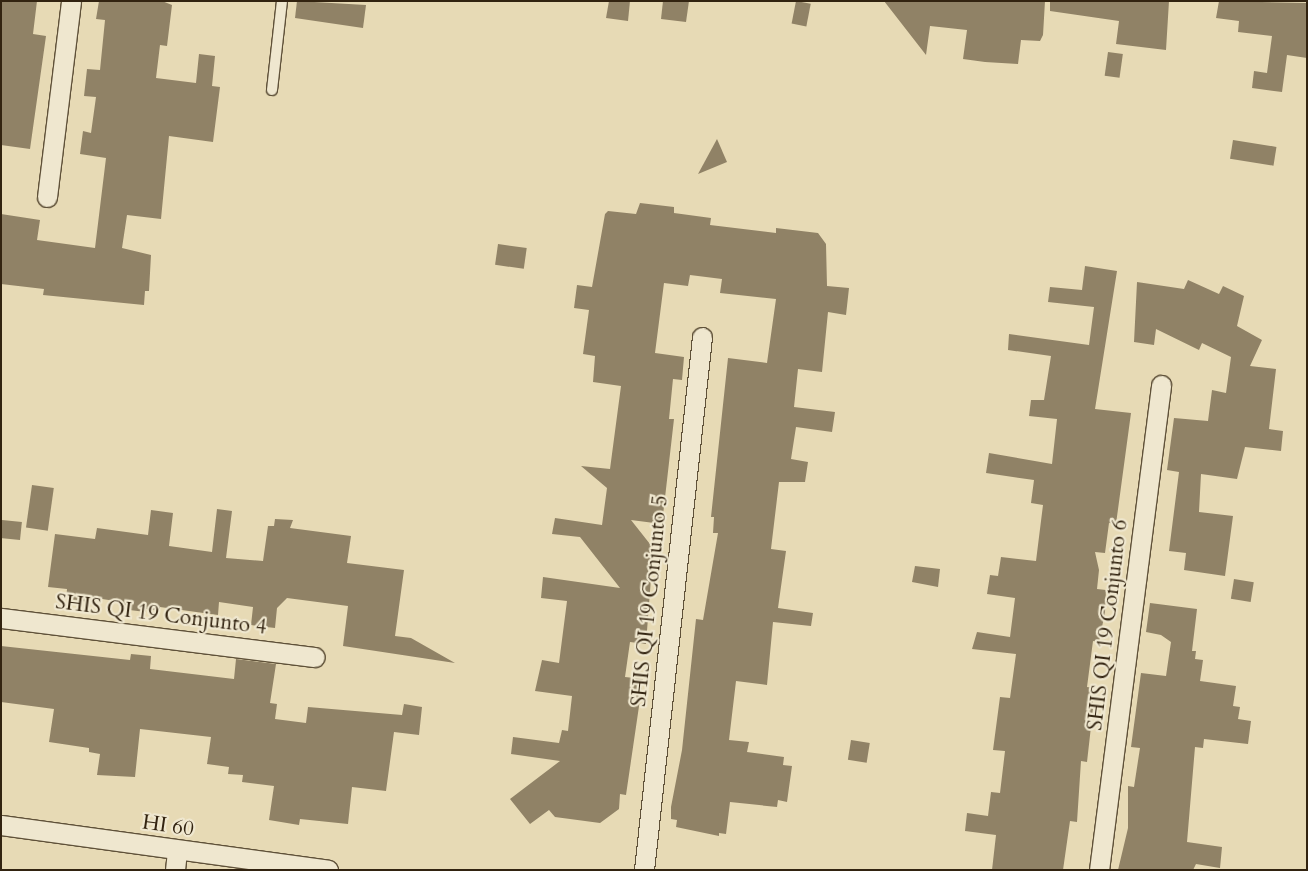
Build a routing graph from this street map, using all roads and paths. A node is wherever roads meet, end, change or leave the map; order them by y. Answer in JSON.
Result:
{"nodes":[{"id":1,"x":72,"y":1,"type":"edge"},
{"id":2,"x":282,"y":1,"type":"edge"},
{"id":3,"x":272,"y":90,"type":"dead end"},
{"id":4,"x":46,"y":197,"type":"dead end"},
{"id":5,"x":702,"y":337,"type":"dead end"},
{"id":6,"x":1161,"y":385,"type":"dead end"},
{"id":7,"x":1,"y":618,"type":"edge"},
{"id":8,"x":315,"y":657,"type":"dead end"},
{"id":9,"x":1,"y":825,"type":"edge"},
{"id":10,"x":176,"y":860,"type":"edge"},
{"id":11,"x":328,"y":870,"type":"edge"},
{"id":12,"x":644,"y":870,"type":"edge"},
{"id":13,"x":1099,"y":870,"type":"edge"}],
"edges":[{"from":1,"to":4,"type":"street"},
{"from":2,"to":3,"type":"lane"},
{"from":5,"to":12,"type":"street","name":"SHIS QI 19 Conjunto 5"},
{"from":6,"to":13,"type":"street","name":"SHIS QI 19 Conjunto 6"},
{"from":7,"to":8,"type":"street","name":"SHIS QI 19 Conjunto 4"},
{"from":9,"to":10,"type":"street","name":"HI 60"},
{"from":10,"to":11,"type":"street","name":"HI 60"}]}
